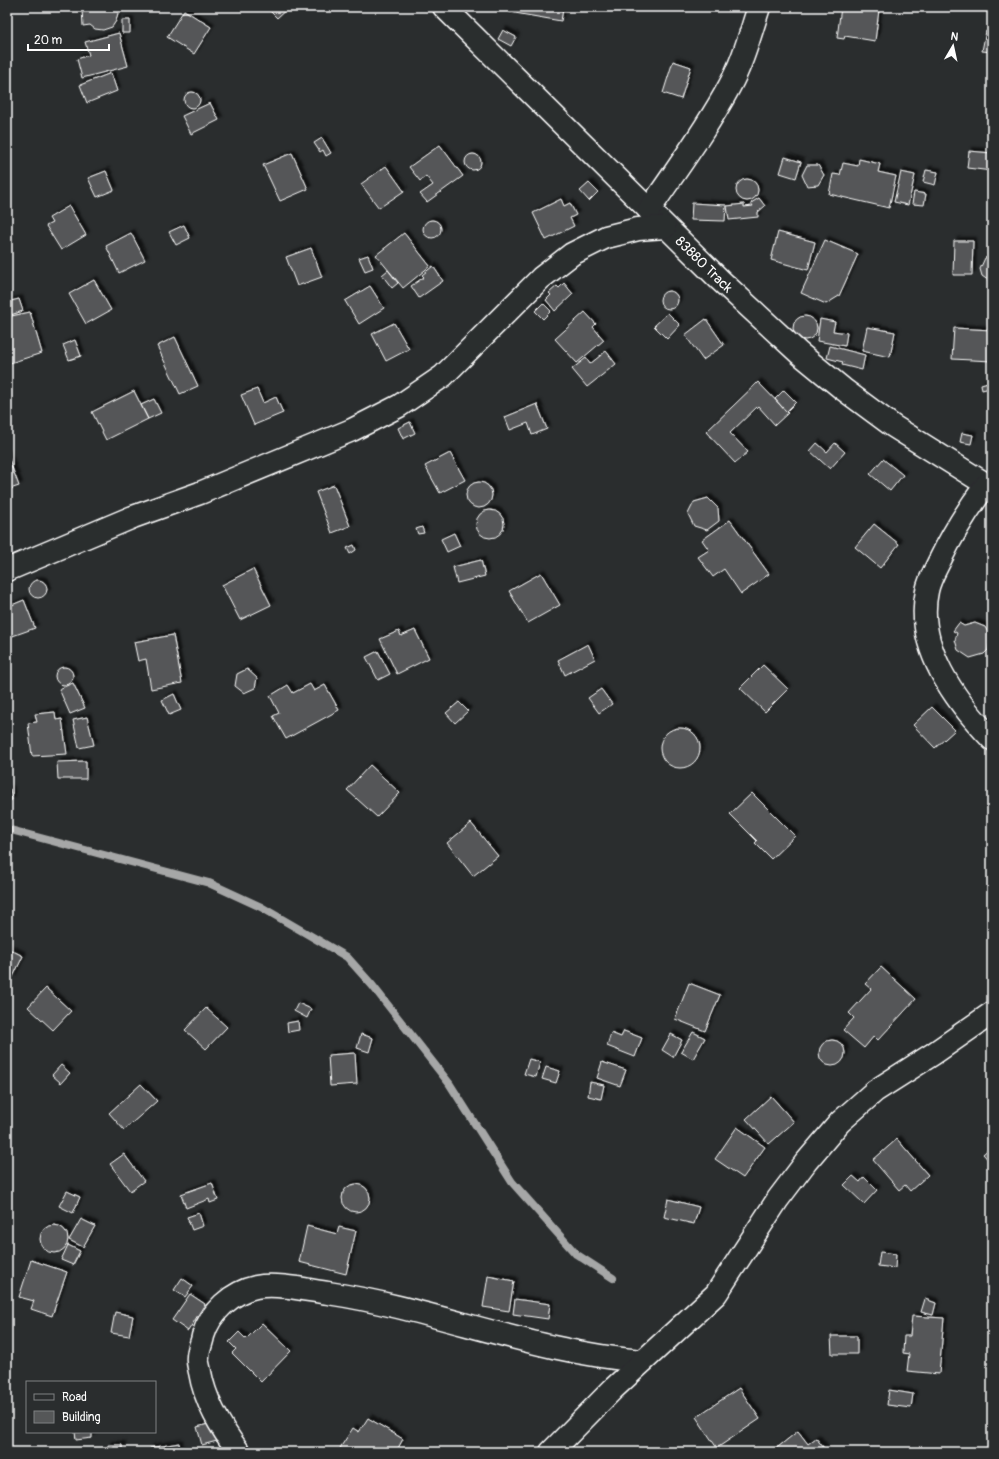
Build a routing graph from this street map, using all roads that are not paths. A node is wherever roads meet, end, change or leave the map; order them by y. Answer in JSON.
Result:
{"nodes":[{"id":1,"x":444,"y":7,"type":"edge"},
{"id":2,"x":759,"y":7,"type":"edge"},
{"id":3,"x":649,"y":210,"type":"junction"},
{"id":4,"x":665,"y":227,"type":"junction"},
{"id":5,"x":989,"y":486,"type":"edge"},
{"id":6,"x":7,"y":570,"type":"edge"},
{"id":7,"x":992,"y":738,"type":"edge"},
{"id":8,"x":992,"y":1013,"type":"edge"},
{"id":9,"x":644,"y":1361,"type":"junction"},
{"id":10,"x":239,"y":1452,"type":"edge"},
{"id":11,"x":551,"y":1452,"type":"edge"}],
"edges":[{"from":1,"to":3,"type":"street","name":"83880 Track"},
{"from":2,"to":3,"type":"street"},
{"from":3,"to":4,"type":"street","name":"83880 Track"},
{"from":4,"to":5,"type":"street","name":"83880 Track"},
{"from":4,"to":6,"type":"street"},
{"from":5,"to":7,"type":"street"},
{"from":8,"to":9,"type":"street"},
{"from":9,"to":10,"type":"street"},
{"from":9,"to":11,"type":"street"}]}
